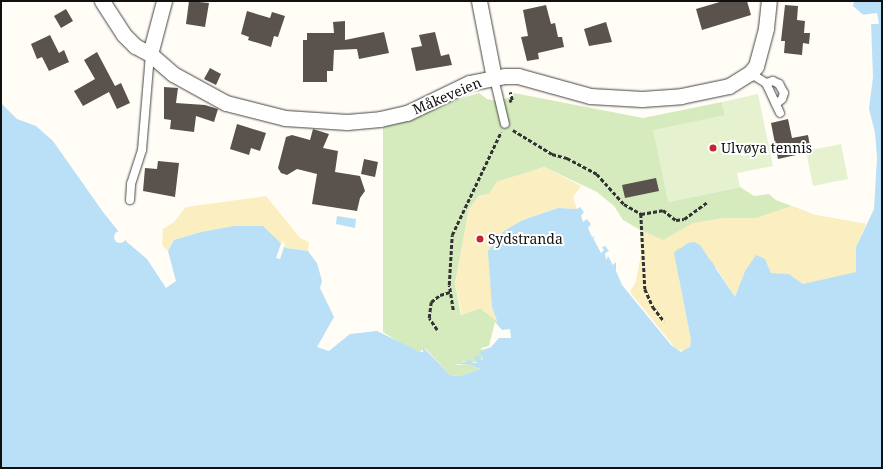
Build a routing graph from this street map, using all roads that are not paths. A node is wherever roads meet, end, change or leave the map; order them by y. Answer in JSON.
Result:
{"nodes":[{"id":1,"x":102,"y":1,"type":"edge"},
{"id":2,"x":164,"y":1,"type":"edge"},
{"id":3,"x":479,"y":1,"type":"edge"},
{"id":4,"x":769,"y":1,"type":"edge"},
{"id":5,"x":150,"y":54,"type":"junction"},
{"id":6,"x":750,"y":73,"type":"junction"},
{"id":7,"x":494,"y":78,"type":"junction"},
{"id":8,"x":766,"y":84,"type":"junction"},
{"id":9,"x":776,"y":104,"type":"junction"},
{"id":10,"x":780,"y":112,"type":"dead end"},
{"id":11,"x":505,"y":124,"type":"road end"},
{"id":12,"x":130,"y":200,"type":"dead end"}],
"edges":[{"from":1,"to":5,"type":"street","name":"Måkeveien"},
{"from":2,"to":5,"type":"street"},
{"from":3,"to":7,"type":"street"},
{"from":4,"to":6,"type":"street"},
{"from":5,"to":7,"type":"street","name":"Måkeveien"},
{"from":5,"to":12,"type":"lane"},
{"from":6,"to":7,"type":"street","name":"Måkeveien"},
{"from":6,"to":8,"type":"lane"},
{"from":7,"to":11,"type":"lane"},
{"from":8,"to":9,"type":"lane"},
{"from":8,"to":9,"type":"lane"},
{"from":9,"to":10,"type":"lane"}]}
